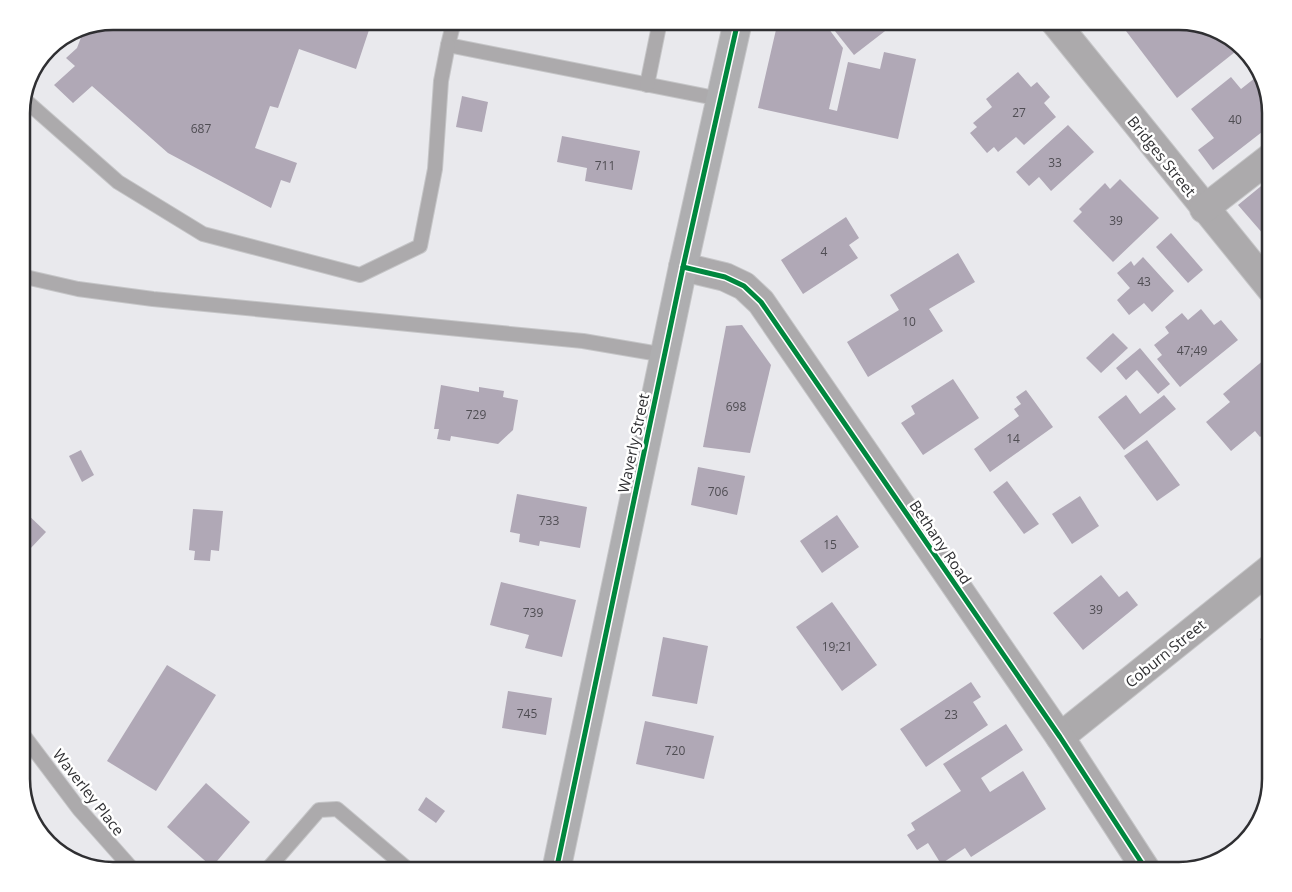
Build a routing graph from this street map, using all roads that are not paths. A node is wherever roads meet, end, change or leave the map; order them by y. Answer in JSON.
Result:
{"nodes":[{"id":1,"x":452,"y":30,"type":"edge"},
{"id":2,"x":658,"y":30,"type":"edge"},
{"id":3,"x":736,"y":30,"type":"edge"},
{"id":4,"x":1061,"y":30,"type":"edge"},
{"id":5,"x":448,"y":46,"type":"junction"},
{"id":6,"x":647,"y":85,"type":"junction"},
{"id":7,"x":720,"y":99,"type":"junction"},
{"id":8,"x":31,"y":105,"type":"edge"},
{"id":9,"x":1262,"y":164,"type":"edge"},
{"id":10,"x":1204,"y":209,"type":"junction"},
{"id":11,"x":683,"y":267,"type":"junction"},
{"id":12,"x":30,"y":278,"type":"edge"},
{"id":13,"x":1262,"y":278,"type":"edge"},
{"id":14,"x":665,"y":355,"type":"junction"},
{"id":15,"x":1262,"y":575,"type":"edge"},
{"id":16,"x":1060,"y":737,"type":"junction"},
{"id":17,"x":30,"y":744,"type":"edge"},
{"id":18,"x":126,"y":862,"type":"edge"},
{"id":19,"x":274,"y":862,"type":"edge"},
{"id":20,"x":399,"y":862,"type":"edge"},
{"id":21,"x":558,"y":862,"type":"edge"},
{"id":22,"x":1143,"y":862,"type":"edge"}],
"edges":[{"from":1,"to":5,"type":"lane"},
{"from":2,"to":6,"type":"lane"},
{"from":3,"to":7,"type":"main road","name":"Waverly Street"},
{"from":4,"to":10,"type":"street","name":"Bridges Street"},
{"from":5,"to":6,"type":"lane"},
{"from":5,"to":8,"type":"lane"},
{"from":6,"to":7,"type":"lane"},
{"from":7,"to":11,"type":"main road","name":"Waverly Street"},
{"from":9,"to":10,"type":"street"},
{"from":10,"to":13,"type":"street","name":"Bridges Street"},
{"from":11,"to":14,"type":"main road","name":"Waverly Street"},
{"from":11,"to":16,"type":"street","name":"Bethany Road"},
{"from":12,"to":14,"type":"lane"},
{"from":14,"to":21,"type":"main road","name":"Waverly Street"},
{"from":15,"to":16,"type":"street","name":"Coburn Street"},
{"from":16,"to":22,"type":"street","name":"Bethany Road"},
{"from":17,"to":18,"type":"lane","name":"Waverley Place"},
{"from":19,"to":20,"type":"lane"}]}
